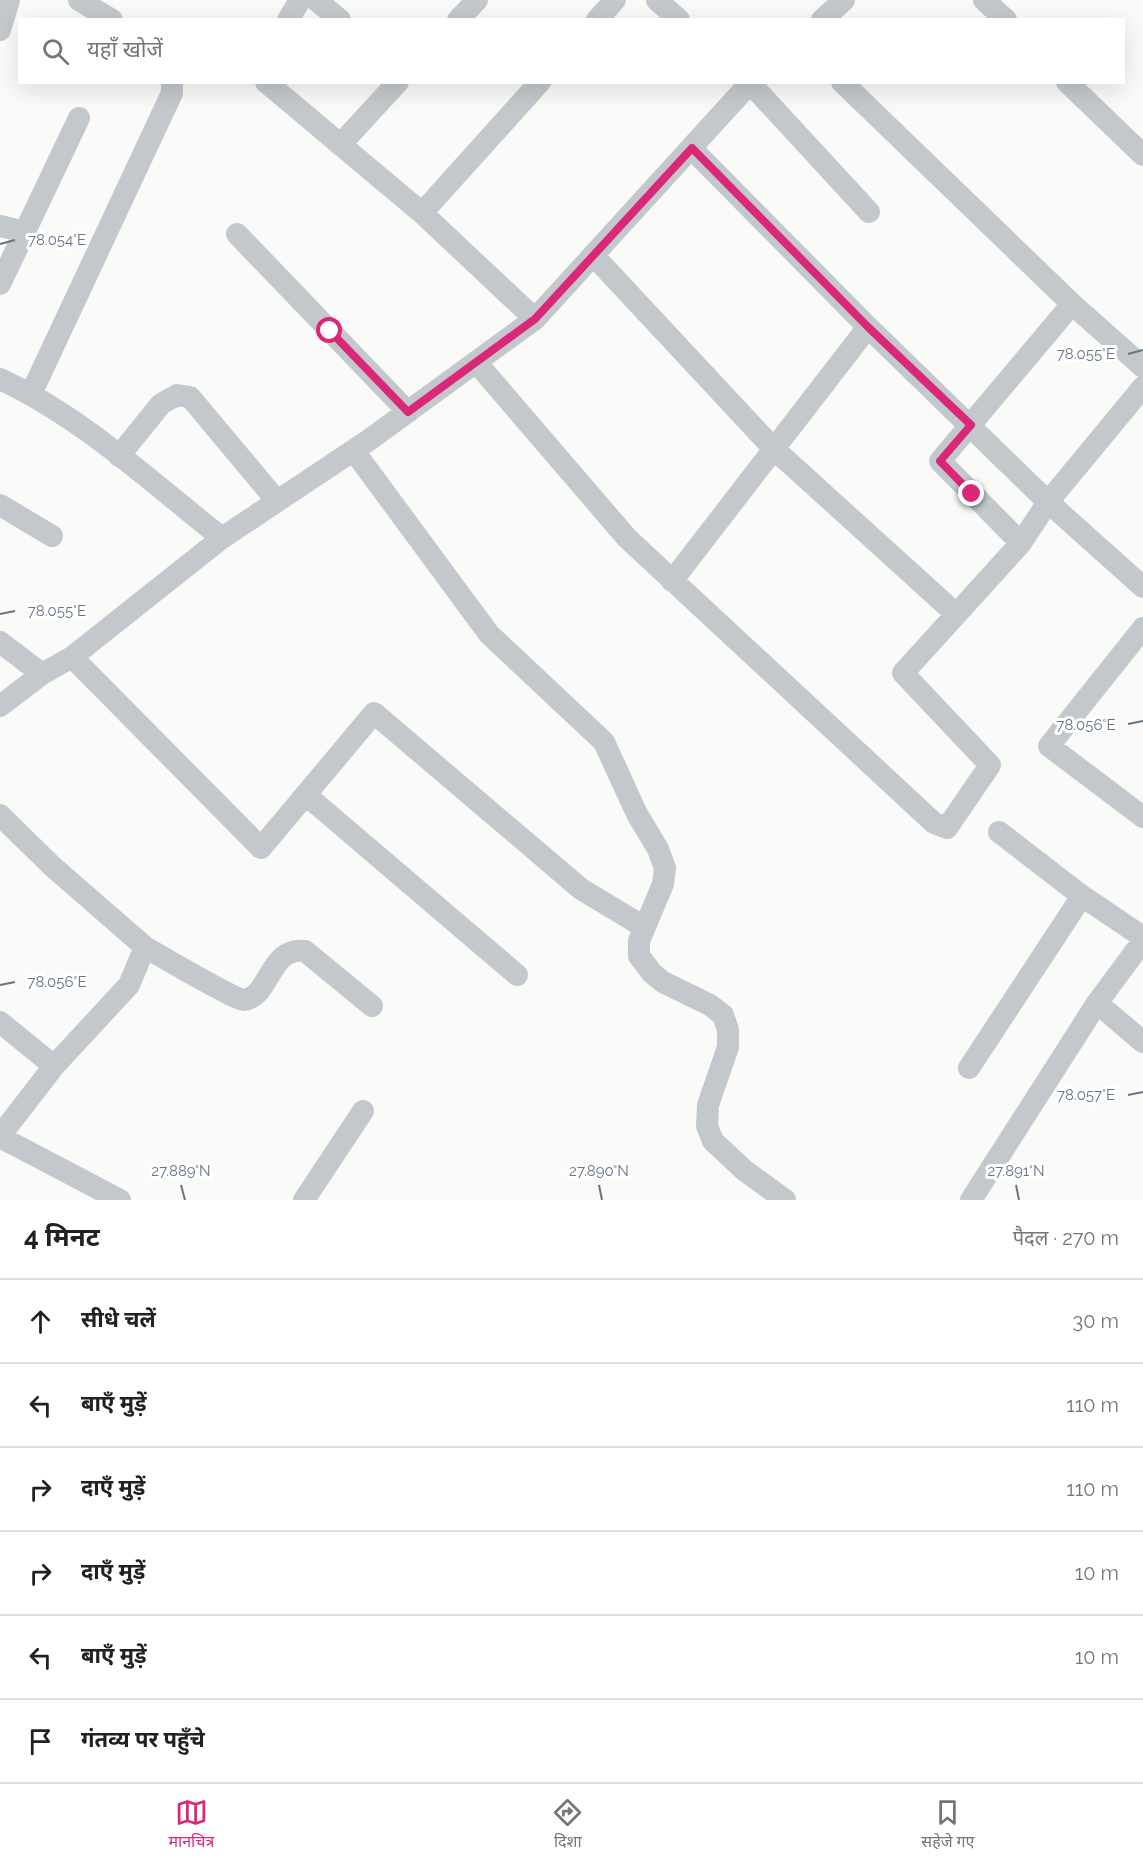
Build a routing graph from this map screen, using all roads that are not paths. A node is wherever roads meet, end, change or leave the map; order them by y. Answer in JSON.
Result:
{"nodes":[{"id":1,"x":9,"y":0,"type":"edge"},
{"id":2,"x":79,"y":0,"type":"edge"},
{"id":3,"x":300,"y":0,"type":"edge"},
{"id":4,"x":316,"y":0,"type":"edge"},
{"id":5,"x":477,"y":0,"type":"edge"},
{"id":6,"x":615,"y":0,"type":"edge"},
{"id":7,"x":657,"y":0,"type":"edge"},
{"id":8,"x":844,"y":0,"type":"edge"},
{"id":9,"x":984,"y":0,"type":"edge"},
{"id":10,"x":109,"y":18,"type":"edge"},
{"id":11,"x":289,"y":18,"type":"edge"},
{"id":12,"x":338,"y":18,"type":"edge"},
{"id":13,"x":460,"y":18,"type":"edge"},
{"id":14,"x":599,"y":18,"type":"edge"},
{"id":15,"x":677,"y":18,"type":"edge"},
{"id":16,"x":824,"y":18,"type":"edge"},
{"id":17,"x":1004,"y":18,"type":"edge"},
{"id":18,"x":0,"y":30,"type":"edge"},
{"id":19,"x":172,"y":84,"type":"edge"},
{"id":20,"x":268,"y":84,"type":"edge"},
{"id":21,"x":396,"y":84,"type":"edge"},
{"id":22,"x":538,"y":84,"type":"edge"},
{"id":23,"x":749,"y":84,"type":"edge"},
{"id":24,"x":751,"y":84,"type":"edge"},
{"id":25,"x":844,"y":84,"type":"edge"},
{"id":26,"x":1069,"y":84,"type":"edge"},
{"id":27,"x":79,"y":118,"type":"dead end"},
{"id":28,"x":340,"y":145,"type":"junction"},
{"id":29,"x":692,"y":148,"type":"junction"},
{"id":30,"x":1143,"y":155,"type":"edge"},
{"id":31,"x":868,"y":212,"type":"dead end"},
{"id":32,"x":422,"y":213,"type":"junction"},
{"id":33,"x":0,"y":226,"type":"edge"},
{"id":34,"x":26,"y":232,"type":"junction"},
{"id":35,"x":237,"y":234,"type":"dead end"},
{"id":36,"x":593,"y":255,"type":"junction"},
{"id":37,"x":0,"y":284,"type":"edge"},
{"id":38,"x":1072,"y":304,"type":"junction"},
{"id":39,"x":535,"y":319,"type":"junction"},
{"id":40,"x":868,"y":327,"type":"junction"},
{"id":41,"x":476,"y":362,"type":"junction"},
{"id":42,"x":1143,"y":367,"type":"edge"},
{"id":43,"x":0,"y":379,"type":"edge"},
{"id":44,"x":1143,"y":387,"type":"edge"},
{"id":45,"x":31,"y":394,"type":"junction"},
{"id":46,"x":408,"y":412,"type":"junction"},
{"id":47,"x":971,"y":425,"type":"junction"},
{"id":48,"x":774,"y":449,"type":"junction"},
{"id":49,"x":354,"y":451,"type":"junction"},
{"id":50,"x":118,"y":456,"type":"junction"},
{"id":51,"x":277,"y":501,"type":"junction"},
{"id":52,"x":1048,"y":502,"type":"junction"},
{"id":53,"x":0,"y":505,"type":"edge"},
{"id":54,"x":52,"y":536,"type":"dead end"},
{"id":55,"x":222,"y":538,"type":"junction"},
{"id":56,"x":1021,"y":543,"type":"junction"},
{"id":57,"x":672,"y":580,"type":"junction"},
{"id":58,"x":1143,"y":587,"type":"edge"},
{"id":59,"x":956,"y":614,"type":"junction"},
{"id":60,"x":1143,"y":628,"type":"edge"},
{"id":61,"x":0,"y":642,"type":"edge"},
{"id":62,"x":72,"y":657,"type":"junction"},
{"id":63,"x":42,"y":674,"type":"junction"},
{"id":64,"x":0,"y":706,"type":"edge"},
{"id":65,"x":306,"y":795,"type":"junction"},
{"id":66,"x":0,"y":815,"type":"edge"},
{"id":67,"x":1143,"y":815,"type":"edge"},
{"id":68,"x":999,"y":832,"type":"dead end"},
{"id":69,"x":1082,"y":896,"type":"junction"},
{"id":70,"x":644,"y":927,"type":"junction"},
{"id":71,"x":1143,"y":939,"type":"edge"},
{"id":72,"x":145,"y":947,"type":"junction"},
{"id":73,"x":517,"y":975,"type":"dead end"},
{"id":74,"x":1097,"y":1003,"type":"junction"},
{"id":75,"x":372,"y":1006,"type":"dead end"},
{"id":76,"x":0,"y":1022,"type":"edge"},
{"id":77,"x":1143,"y":1042,"type":"edge"},
{"id":78,"x":54,"y":1066,"type":"junction"},
{"id":79,"x":969,"y":1068,"type":"dead end"},
{"id":80,"x":363,"y":1111,"type":"dead end"},
{"id":81,"x":0,"y":1136,"type":"edge"},
{"id":82,"x":120,"y":1200,"type":"edge"},
{"id":83,"x":304,"y":1200,"type":"edge"},
{"id":84,"x":785,"y":1200,"type":"edge"},
{"id":85,"x":971,"y":1200,"type":"edge"}],
"edges":[{"from":1,"to":18,"type":"street"},
{"from":2,"to":10,"type":"street"},
{"from":3,"to":11,"type":"street"},
{"from":4,"to":12,"type":"street"},
{"from":5,"to":13,"type":"street"},
{"from":6,"to":14,"type":"street"},
{"from":7,"to":15,"type":"street"},
{"from":8,"to":16,"type":"street"},
{"from":9,"to":17,"type":"street"},
{"from":19,"to":45,"type":"street"},
{"from":20,"to":28,"type":"street"},
{"from":21,"to":28,"type":"street"},
{"from":22,"to":32,"type":"street"},
{"from":23,"to":29,"type":"street"},
{"from":24,"to":31,"type":"street"},
{"from":25,"to":38,"type":"street"},
{"from":26,"to":30,"type":"street"},
{"from":27,"to":34,"type":"street"},
{"from":28,"to":32,"type":"street"},
{"from":29,"to":36,"type":"street"},
{"from":29,"to":40,"type":"street"},
{"from":32,"to":39,"type":"street"},
{"from":33,"to":34,"type":"street"},
{"from":34,"to":37,"type":"street"},
{"from":35,"to":46,"type":"street"},
{"from":36,"to":39,"type":"street"},
{"from":36,"to":48,"type":"street"},
{"from":38,"to":42,"type":"street"},
{"from":38,"to":47,"type":"street"},
{"from":39,"to":41,"type":"street"},
{"from":40,"to":47,"type":"street"},
{"from":40,"to":48,"type":"street"},
{"from":41,"to":46,"type":"street"},
{"from":41,"to":57,"type":"street"},
{"from":43,"to":45,"type":"street"},
{"from":44,"to":52,"type":"street"},
{"from":45,"to":50,"type":"street"},
{"from":46,"to":49,"type":"street"},
{"from":47,"to":52,"type":"street"},
{"from":47,"to":56,"type":"street"},
{"from":48,"to":57,"type":"street"},
{"from":48,"to":59,"type":"street"},
{"from":49,"to":51,"type":"street"},
{"from":49,"to":70,"type":"street"},
{"from":50,"to":51,"type":"street"},
{"from":50,"to":55,"type":"street"},
{"from":51,"to":55,"type":"street"},
{"from":52,"to":56,"type":"street"},
{"from":52,"to":58,"type":"street"},
{"from":53,"to":54,"type":"street"},
{"from":55,"to":62,"type":"street"},
{"from":56,"to":59,"type":"street"},
{"from":57,"to":59,"type":"street"},
{"from":60,"to":67,"type":"street"},
{"from":61,"to":63,"type":"street"},
{"from":62,"to":63,"type":"street"},
{"from":62,"to":65,"type":"street"},
{"from":63,"to":64,"type":"street"},
{"from":65,"to":70,"type":"street"},
{"from":65,"to":73,"type":"street"},
{"from":66,"to":72,"type":"street"},
{"from":68,"to":69,"type":"street"},
{"from":69,"to":71,"type":"street"},
{"from":69,"to":79,"type":"street"},
{"from":70,"to":84,"type":"street"},
{"from":71,"to":74,"type":"street"},
{"from":72,"to":75,"type":"street"},
{"from":72,"to":78,"type":"street"},
{"from":74,"to":77,"type":"street"},
{"from":74,"to":85,"type":"street"},
{"from":76,"to":78,"type":"street"},
{"from":78,"to":81,"type":"street"},
{"from":80,"to":83,"type":"street"},
{"from":81,"to":82,"type":"street"}]}
